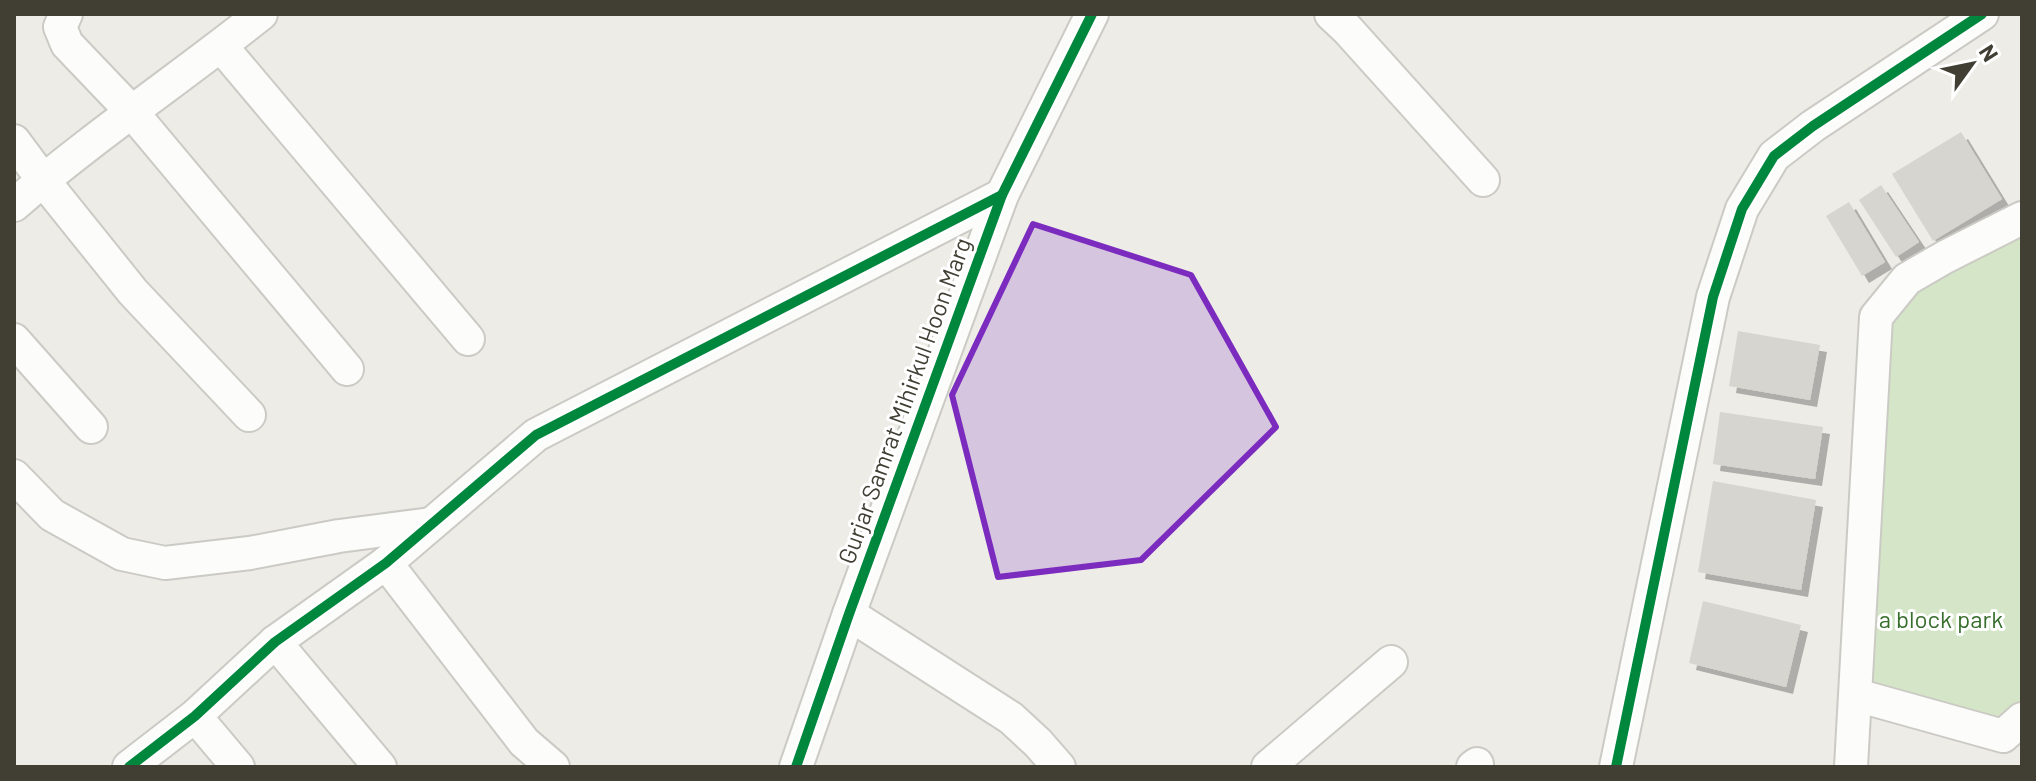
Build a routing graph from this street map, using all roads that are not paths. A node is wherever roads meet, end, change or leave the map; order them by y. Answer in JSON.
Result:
{"nodes":[{"id":1,"x":66,"y":14,"type":"edge"},
{"id":2,"x":261,"y":14,"type":"edge"},
{"id":3,"x":1092,"y":14,"type":"edge"},
{"id":4,"x":1331,"y":14,"type":"edge"},
{"id":5,"x":1982,"y":14,"type":"edge"},
{"id":6,"x":221,"y":46,"type":"junction"},
{"id":7,"x":131,"y":111,"type":"junction"},
{"id":8,"x":14,"y":141,"type":"edge"},
{"id":9,"x":43,"y":180,"type":"junction"},
{"id":10,"x":1483,"y":180,"type":"dead end"},
{"id":11,"x":1002,"y":195,"type":"junction"},
{"id":12,"x":14,"y":205,"type":"edge"},
{"id":13,"x":2022,"y":218,"type":"edge"},
{"id":14,"x":468,"y":339,"type":"dead end"},
{"id":15,"x":14,"y":340,"type":"edge"},
{"id":16,"x":347,"y":369,"type":"dead end"},
{"id":17,"x":249,"y":415,"type":"dead end"},
{"id":18,"x":91,"y":427,"type":"dead end"},
{"id":19,"x":14,"y":476,"type":"edge"},
{"id":20,"x":431,"y":524,"type":"junction"},
{"id":21,"x":386,"y":563,"type":"junction"},
{"id":22,"x":849,"y":614,"type":"junction"},
{"id":23,"x":275,"y":642,"type":"junction"},
{"id":24,"x":1391,"y":662,"type":"dead end"},
{"id":25,"x":1856,"y":695,"type":"junction"},
{"id":26,"x":195,"y":716,"type":"junction"},
{"id":27,"x":2022,"y":719,"type":"edge"},
{"id":28,"x":129,"y":767,"type":"edge"},
{"id":29,"x":238,"y":767,"type":"edge"},
{"id":30,"x":380,"y":767,"type":"edge"},
{"id":31,"x":553,"y":767,"type":"edge"},
{"id":32,"x":796,"y":767,"type":"edge"},
{"id":33,"x":1059,"y":767,"type":"edge"},
{"id":34,"x":1268,"y":767,"type":"edge"},
{"id":35,"x":1616,"y":767,"type":"edge"},
{"id":36,"x":1851,"y":767,"type":"edge"}],
"edges":[{"from":1,"to":7,"type":"street"},
{"from":2,"to":6,"type":"street"},
{"from":3,"to":11,"type":"street","name":"Gurjar Samrat Mihirkul Hoon Marg"},
{"from":4,"to":10,"type":"street"},
{"from":5,"to":35,"type":"street"},
{"from":6,"to":7,"type":"street"},
{"from":6,"to":14,"type":"street"},
{"from":7,"to":9,"type":"street"},
{"from":7,"to":16,"type":"street"},
{"from":8,"to":9,"type":"street"},
{"from":9,"to":12,"type":"street"},
{"from":9,"to":17,"type":"street"},
{"from":11,"to":20,"type":"street"},
{"from":11,"to":22,"type":"street","name":"Gurjar Samrat Mihirkul Hoon Marg"},
{"from":13,"to":25,"type":"street"},
{"from":15,"to":18,"type":"street"},
{"from":19,"to":20,"type":"street"},
{"from":20,"to":21,"type":"street"},
{"from":21,"to":23,"type":"street"},
{"from":21,"to":31,"type":"street"},
{"from":22,"to":32,"type":"street","name":"Gurjar Samrat Mihirkul Hoon Marg"},
{"from":22,"to":33,"type":"street"},
{"from":23,"to":26,"type":"street"},
{"from":23,"to":30,"type":"street"},
{"from":24,"to":34,"type":"street"},
{"from":25,"to":27,"type":"street"},
{"from":25,"to":36,"type":"street"},
{"from":26,"to":28,"type":"street"},
{"from":26,"to":29,"type":"street"}]}
